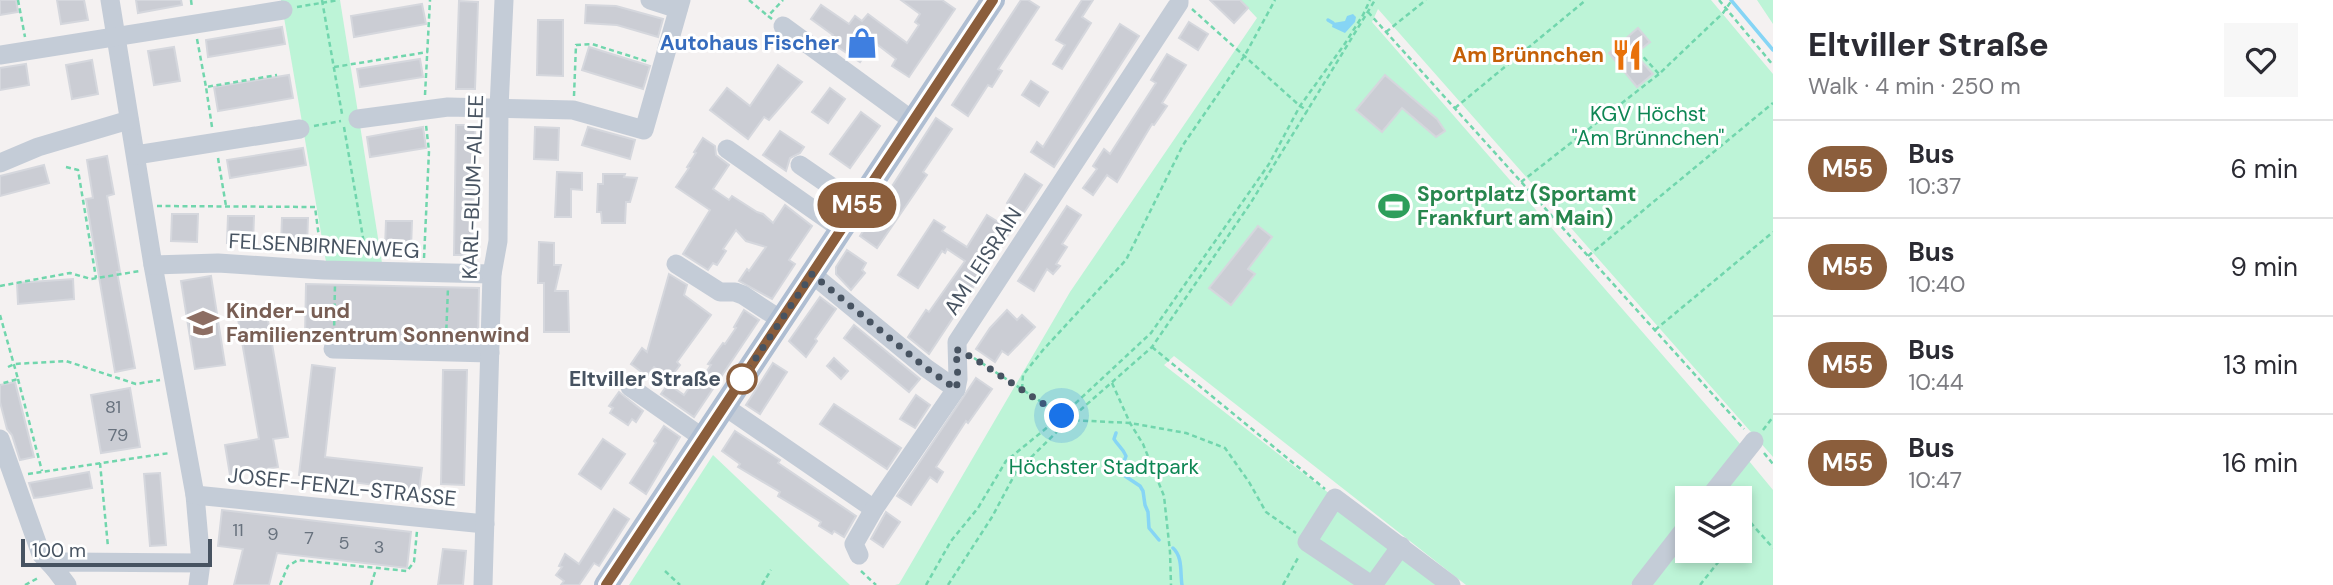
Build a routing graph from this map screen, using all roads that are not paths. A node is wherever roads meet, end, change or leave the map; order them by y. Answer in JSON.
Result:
{"nodes":[{"id":1,"x":110,"y":0,"type":"edge"},
{"id":2,"x":504,"y":0,"type":"edge"},
{"id":3,"x":650,"y":0,"type":"edge"},
{"id":4,"x":1179,"y":1,"type":"edge"},
{"id":5,"x":988,"y":2,"type":"edge"},
{"id":6,"x":679,"y":4,"type":"edge"},
{"id":7,"x":283,"y":10,"type":"road end"},
{"id":8,"x":776,"y":21,"type":"road end"},
{"id":9,"x":116,"y":36,"type":"junction"},
{"id":10,"x":0,"y":55,"type":"edge"},
{"id":11,"x":499,"y":108,"type":"junction"},
{"id":12,"x":351,"y":119,"type":"road end"},
{"id":13,"x":129,"y":120,"type":"junction"},
{"id":14,"x":913,"y":121,"type":"junction"},
{"id":15,"x":300,"y":129,"type":"road end"},
{"id":16,"x":727,"y":149,"type":"dead end"},
{"id":17,"x":136,"y":155,"type":"junction"},
{"id":18,"x":0,"y":163,"type":"edge"},
{"id":19,"x":800,"y":165,"type":"dead end"},
{"id":20,"x":858,"y":205,"type":"junction"},
{"id":21,"x":841,"y":229,"type":"junction"},
{"id":22,"x":676,"y":264,"type":"dead end"},
{"id":23,"x":153,"y":266,"type":"junction"},
{"id":24,"x":492,"y":274,"type":"junction"},
{"id":25,"x":812,"y":274,"type":"junction"},
{"id":26,"x":781,"y":320,"type":"junction"},
{"id":27,"x":333,"y":349,"type":"road end"},
{"id":28,"x":490,"y":353,"type":"junction"},
{"id":29,"x":629,"y":387,"type":"dead end"},
{"id":30,"x":956,"y":389,"type":"junction"},
{"id":31,"x":724,"y":407,"type":"junction"},
{"id":32,"x":702,"y":438,"type":"junction"},
{"id":33,"x":0,"y":439,"type":"edge"},
{"id":34,"x":1754,"y":441,"type":"road end"},
{"id":35,"x":1718,"y":486,"type":"edge"},
{"id":36,"x":195,"y":495,"type":"junction"},
{"id":37,"x":874,"y":509,"type":"junction"},
{"id":38,"x":485,"y":524,"type":"junction"},
{"id":39,"x":1675,"y":541,"type":"edge"},
{"id":40,"x":1401,"y":546,"type":"junction"},
{"id":41,"x":859,"y":555,"type":"road end"},
{"id":42,"x":201,"y":563,"type":"junction"},
{"id":43,"x":61,"y":577,"type":"edge"},
{"id":44,"x":198,"y":585,"type":"edge"},
{"id":45,"x":483,"y":585,"type":"edge"},
{"id":46,"x":606,"y":585,"type":"edge"},
{"id":47,"x":1372,"y":585,"type":"edge"},
{"id":48,"x":1451,"y":585,"type":"edge"},
{"id":49,"x":1640,"y":585,"type":"edge"}],
"edges":[{"from":1,"to":9,"type":"street"},
{"from":2,"to":11,"type":"street","name":"KARL-BLUM-ALLEE"},
{"from":3,"to":6,"type":"street"},
{"from":4,"to":30,"type":"street","name":"AM LEISRAIN"},
{"from":5,"to":14,"type":"main road"},
{"from":6,"to":11,"type":"street"},
{"from":7,"to":9,"type":"street"},
{"from":8,"to":14,"type":"street"},
{"from":9,"to":10,"type":"street"},
{"from":9,"to":13,"type":"street"},
{"from":11,"to":12,"type":"street"},
{"from":11,"to":24,"type":"street","name":"KARL-BLUM-ALLEE"},
{"from":13,"to":17,"type":"street"},
{"from":13,"to":18,"type":"street"},
{"from":14,"to":20,"type":"main road"},
{"from":15,"to":17,"type":"street"},
{"from":16,"to":21,"type":"street"},
{"from":17,"to":23,"type":"street"},
{"from":19,"to":20,"type":"street"},
{"from":20,"to":21,"type":"main road"},
{"from":21,"to":25,"type":"main road"},
{"from":22,"to":26,"type":"street"},
{"from":23,"to":24,"type":"street","name":"FELSENBIRNENWEG"},
{"from":23,"to":36,"type":"street"},
{"from":24,"to":28,"type":"street","name":"KARL-BLUM-ALLEE"},
{"from":25,"to":26,"type":"main road"},
{"from":25,"to":30,"type":"street"},
{"from":26,"to":31,"type":"main road"},
{"from":27,"to":28,"type":"street"},
{"from":28,"to":38,"type":"street","name":"KARL-BLUM-ALLEE"},
{"from":29,"to":32,"type":"street"},
{"from":30,"to":37,"type":"street"},
{"from":31,"to":32,"type":"main road"},
{"from":31,"to":37,"type":"street"},
{"from":32,"to":46,"type":"main road"},
{"from":33,"to":43,"type":"street"},
{"from":34,"to":35,"type":"street"},
{"from":36,"to":38,"type":"street","name":"JOSEF-FENZL-STRASSE"},
{"from":36,"to":42,"type":"street"},
{"from":37,"to":41,"type":"street"},
{"from":38,"to":45,"type":"street","name":"KARL-BLUM-ALLEE"},
{"from":39,"to":49,"type":"street"},
{"from":40,"to":47,"type":"street"},
{"from":40,"to":47,"type":"street"},
{"from":40,"to":48,"type":"street"},
{"from":42,"to":43,"type":"street"},
{"from":42,"to":44,"type":"street"}]}
